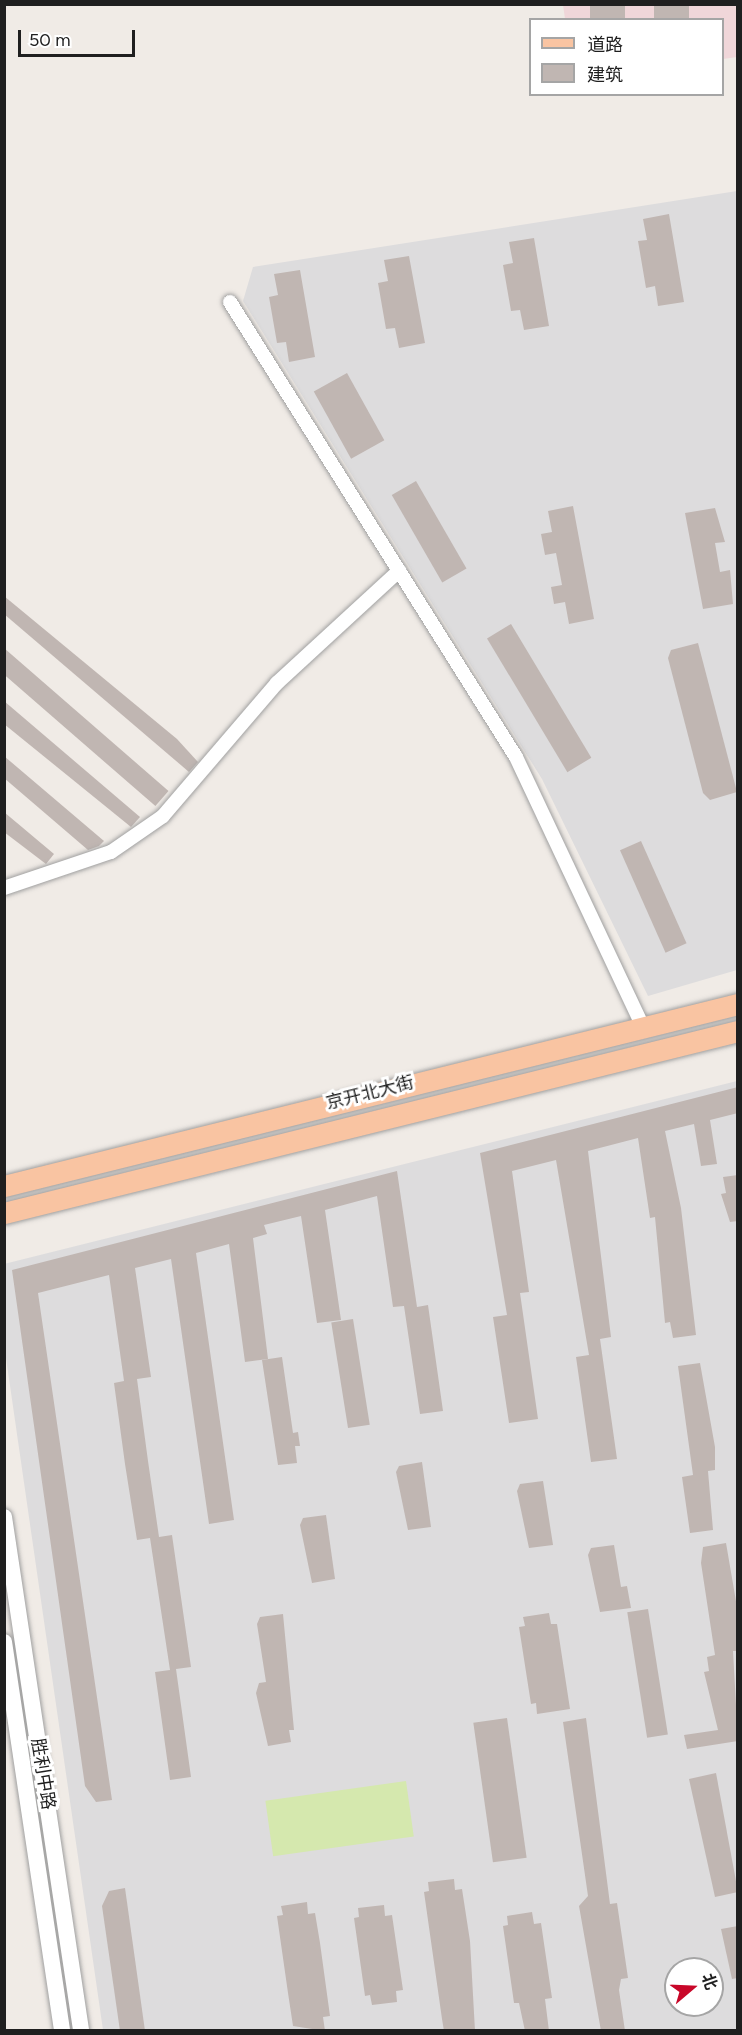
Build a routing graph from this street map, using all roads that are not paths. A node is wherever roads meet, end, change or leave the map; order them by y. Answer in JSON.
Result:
{"nodes":[{"id":1,"x":230,"y":302,"type":"dead end"},
{"id":2,"x":399,"y":571,"type":"junction"},
{"id":3,"x":4,"y":888,"type":"edge"},
{"id":4,"x":738,"y":1004,"type":"edge"},
{"id":5,"x":643,"y":1026,"type":"junction"},
{"id":6,"x":738,"y":1031,"type":"edge"},
{"id":7,"x":4,"y":1186,"type":"edge"},
{"id":8,"x":4,"y":1213,"type":"edge"},
{"id":9,"x":4,"y":1517,"type":"edge"},
{"id":10,"x":4,"y":1642,"type":"edge"},
{"id":11,"x":62,"y":2031,"type":"edge"},
{"id":12,"x":81,"y":2031,"type":"edge"}],
"edges":[{"from":1,"to":2,"type":"street"},
{"from":2,"to":3,"type":"street"},
{"from":2,"to":5,"type":"street"},
{"from":4,"to":5,"type":"main road","name":"京开北大街"},
{"from":5,"to":7,"type":"main road","name":"京开北大街"},
{"from":6,"to":8,"type":"main road","name":"京开北大街"},
{"from":9,"to":12,"type":"street","name":"胜利中路"},
{"from":10,"to":11,"type":"street","name":"胜利中路"}]}
